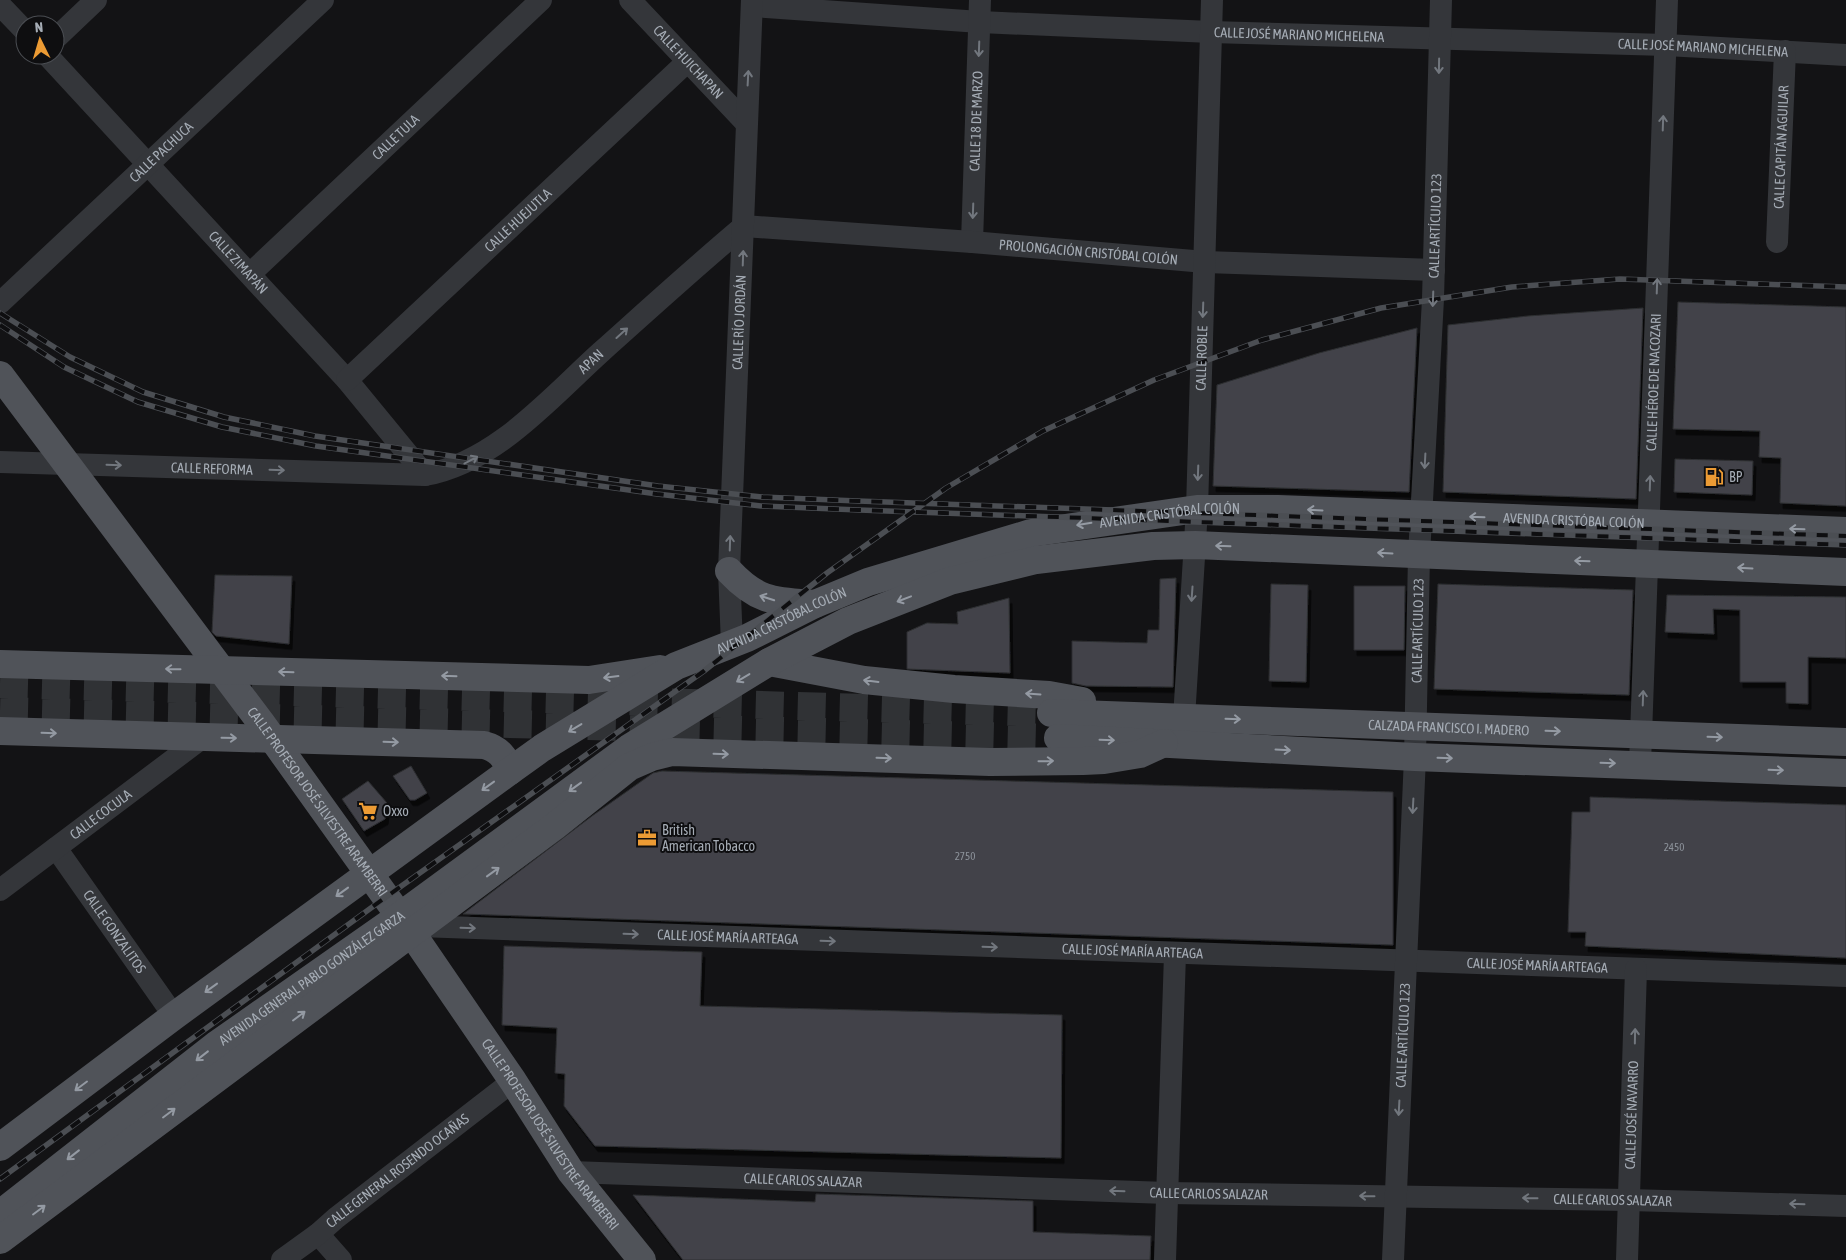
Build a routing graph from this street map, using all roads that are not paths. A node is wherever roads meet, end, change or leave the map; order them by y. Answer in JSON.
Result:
{"nodes":[{"id":1,"x":96,"y":0,"type":"edge"},
{"id":2,"x":323,"y":0,"type":"edge"},
{"id":3,"x":541,"y":0,"type":"edge"},
{"id":4,"x":630,"y":0,"type":"edge"},
{"id":5,"x":1212,"y":0,"type":"edge"},
{"id":6,"x":1441,"y":0,"type":"edge"},
{"id":7,"x":1667,"y":0,"type":"edge"},
{"id":8,"x":752,"y":3,"type":"edge"},
{"id":9,"x":0,"y":4,"type":"edge"},
{"id":10,"x":980,"y":11,"type":"edge"},
{"id":11,"x":15,"y":21,"type":"edge"},
{"id":12,"x":65,"y":29,"type":"edge"},
{"id":13,"x":1211,"y":32,"type":"junction"},
{"id":14,"x":1440,"y":38,"type":"junction"},
{"id":15,"x":1666,"y":45,"type":"junction"},
{"id":16,"x":1785,"y":51,"type":"junction"},
{"id":17,"x":1846,"y":55,"type":"edge"},
{"id":18,"x":688,"y":61,"type":"junction"},
{"id":19,"x":56,"y":65,"type":"edge"},
{"id":20,"x":746,"y":123,"type":"junction"},
{"id":21,"x":148,"y":164,"type":"junction"},
{"id":22,"x":744,"y":226,"type":"junction"},
{"id":23,"x":972,"y":242,"type":"junction"},
{"id":24,"x":1776,"y":242,"type":"dead end"},
{"id":25,"x":1205,"y":262,"type":"junction"},
{"id":26,"x":1434,"y":270,"type":"junction"},
{"id":27,"x":250,"y":274,"type":"junction"},
{"id":28,"x":0,"y":303,"type":"edge"},
{"id":29,"x":0,"y":375,"type":"edge"},
{"id":30,"x":347,"y":380,"type":"junction"},
{"id":31,"x":0,"y":462,"type":"edge"},
{"id":32,"x":66,"y":464,"type":"junction"},
{"id":33,"x":425,"y":475,"type":"junction"},
{"id":34,"x":1197,"y":509,"type":"junction"},
{"id":35,"x":1422,"y":515,"type":"junction"},
{"id":36,"x":1649,"y":523,"type":"junction"},
{"id":37,"x":1846,"y":531,"type":"edge"},
{"id":38,"x":1195,"y":545,"type":"junction"},
{"id":39,"x":1419,"y":555,"type":"junction"},
{"id":40,"x":1647,"y":563,"type":"junction"},
{"id":41,"x":947,"y":569,"type":"junction"},
{"id":42,"x":729,"y":571,"type":"junction"},
{"id":43,"x":1846,"y":572,"type":"edge"},
{"id":44,"x":814,"y":604,"type":"junction"},
{"id":45,"x":732,"y":644,"type":"junction"},
{"id":46,"x":769,"y":662,"type":"junction"},
{"id":47,"x":0,"y":664,"type":"edge"},
{"id":48,"x":676,"y":666,"type":"junction"},
{"id":49,"x":222,"y":670,"type":"junction"},
{"id":50,"x":1113,"y":715,"type":"junction"},
{"id":51,"x":1184,"y":718,"type":"junction"},
{"id":52,"x":1416,"y":727,"type":"junction"},
{"id":53,"x":0,"y":731,"type":"edge"},
{"id":54,"x":1641,"y":734,"type":"junction"},
{"id":55,"x":202,"y":738,"type":"junction"},
{"id":56,"x":272,"y":739,"type":"junction"},
{"id":57,"x":1846,"y":742,"type":"edge"},
{"id":58,"x":1164,"y":743,"type":"junction"},
{"id":59,"x":628,"y":748,"type":"joint"},
{"id":60,"x":1415,"y":757,"type":"junction"},
{"id":61,"x":1640,"y":764,"type":"junction"},
{"id":62,"x":510,"y":771,"type":"junction"},
{"id":63,"x":1846,"y":773,"type":"edge"},
{"id":64,"x":56,"y":848,"type":"junction"},
{"id":65,"x":368,"y":873,"type":"junction"},
{"id":66,"x":0,"y":890,"type":"edge"},
{"id":67,"x":410,"y":924,"type":"junction"},
{"id":68,"x":1175,"y":954,"type":"junction"},
{"id":69,"x":1406,"y":961,"type":"junction"},
{"id":70,"x":1636,"y":969,"type":"junction"},
{"id":71,"x":1846,"y":976,"type":"edge"},
{"id":72,"x":174,"y":1016,"type":"junction"},
{"id":73,"x":513,"y":1082,"type":"junction"},
{"id":74,"x":0,"y":1147,"type":"edge"},
{"id":75,"x":571,"y":1172,"type":"junction"},
{"id":76,"x":1167,"y":1193,"type":"junction"},
{"id":77,"x":1395,"y":1196,"type":"junction"},
{"id":78,"x":1629,"y":1200,"type":"junction"},
{"id":79,"x":1846,"y":1206,"type":"edge"},
{"id":80,"x":0,"y":1214,"type":"edge"},
{"id":81,"x":318,"y":1234,"type":"junction"},
{"id":82,"x":0,"y":1240,"type":"edge"},
{"id":83,"x":282,"y":1260,"type":"edge"},
{"id":84,"x":341,"y":1260,"type":"edge"},
{"id":85,"x":642,"y":1260,"type":"edge"},
{"id":86,"x":1165,"y":1260,"type":"edge"},
{"id":87,"x":1392,"y":1260,"type":"edge"},
{"id":88,"x":1627,"y":1260,"type":"edge"}],
"edges":[{"from":1,"to":12,"type":"street"},
{"from":2,"to":21,"type":"street","name":"CALLE PACHUCA"},
{"from":3,"to":27,"type":"street","name":"CALLE TULA"},
{"from":4,"to":18,"type":"street","name":"CALLE HUICHAPAN"},
{"from":5,"to":13,"type":"street","name":"CALLE ROBLE"},
{"from":6,"to":14,"type":"street","name":"CALLE ARTÍCULO 123"},
{"from":7,"to":15,"type":"street","name":"CALLE HÉROE DE NACOZARI"},
{"from":8,"to":10,"type":"street","name":"CALLE JOSÉ MARIANO MICHELENA"},
{"from":20,"to":8,"type":"street","name":"CALLE RÍO JORDÁN","one_way":true},
{"from":9,"to":11,"type":"street"},
{"from":10,"to":13,"type":"street","name":"CALLE JOSÉ MARIANO MICHELENA"},
{"from":10,"to":23,"type":"street","name":"CALLE 18 DE MARZO","one_way":true},
{"from":13,"to":14,"type":"street","name":"CALLE JOSÉ MARIANO MICHELENA"},
{"from":13,"to":25,"type":"street","name":"CALLE ROBLE"},
{"from":14,"to":15,"type":"street","name":"CALLE JOSÉ MARIANO MICHELENA"},
{"from":14,"to":26,"type":"street","name":"CALLE ARTÍCULO 123","one_way":true},
{"from":15,"to":16,"type":"street","name":"CALLE JOSÉ MARIANO MICHELENA"},
{"from":36,"to":15,"type":"street","name":"CALLE HÉROE DE NACOZARI","one_way":true},
{"from":16,"to":17,"type":"street","name":"CALLE JOSÉ MARIANO MICHELENA"},
{"from":16,"to":24,"type":"street","name":"CALLE CAPITÁN AGUILAR"},
{"from":18,"to":20,"type":"street","name":"CALLE HUICHAPAN"},
{"from":18,"to":30,"type":"street","name":"CALLE HUEJUTLA"},
{"from":19,"to":21,"type":"street","name":"CALLE ZIMAPÁN"},
{"from":20,"to":22,"type":"street","name":"CALLE RÍO JORDÁN"},
{"from":21,"to":27,"type":"street","name":"CALLE ZIMAPÁN"},
{"from":21,"to":28,"type":"street","name":"CALLE PACHUCA"},
{"from":22,"to":23,"type":"street","name":"PROLONGACIÓN CRISTÓBAL COLÓN"},
{"from":33,"to":22,"type":"street","name":"APAN","one_way":true},
{"from":42,"to":22,"type":"street","name":"CALLE RÍO JORDÁN","one_way":true},
{"from":23,"to":25,"type":"street","name":"PROLONGACIÓN CRISTÓBAL COLÓN"},
{"from":25,"to":26,"type":"street","name":"PROLONGACIÓN CRISTÓBAL COLÓN"},
{"from":25,"to":34,"type":"street","name":"CALLE ROBLE","one_way":true},
{"from":26,"to":35,"type":"street","name":"CALLE ARTÍCULO 123","one_way":true},
{"from":27,"to":30,"type":"street","name":"CALLE ZIMAPÁN"},
{"from":29,"to":32,"type":"main road","name":"CALLE PROFESOR JOSÉ SILVESTRE ARAMBERRI"},
{"from":30,"to":33,"type":"street","name":"CALLE ZIMAPÁN"},
{"from":31,"to":32,"type":"street","name":"CALLE REFORMA"},
{"from":32,"to":33,"type":"street","name":"CALLE REFORMA","one_way":true},
{"from":32,"to":49,"type":"main road","name":"CALLE PROFESOR JOSÉ SILVESTRE ARAMBERRI"},
{"from":35,"to":34,"type":"main road","name":"AVENIDA CRISTÓBAL COLÓN","one_way":true},
{"from":34,"to":38,"type":"street","name":"CALLE ROBLE"},
{"from":34,"to":41,"type":"main road","name":"AVENIDA CRISTÓBAL COLÓN","one_way":true},
{"from":36,"to":35,"type":"main road","name":"AVENIDA CRISTÓBAL COLÓN","one_way":true},
{"from":35,"to":39,"type":"street","name":"CALLE ARTÍCULO 123"},
{"from":37,"to":36,"type":"main road","name":"AVENIDA CRISTÓBAL COLÓN","one_way":true},
{"from":36,"to":40,"type":"street","name":"CALLE HÉROE DE NACOZARI"},
{"from":39,"to":38,"type":"main road","name":"AVENIDA CRISTÓBAL COLÓN","one_way":true},
{"from":38,"to":41,"type":"main road","name":"AVENIDA CRISTÓBAL COLÓN"},
{"from":38,"to":51,"type":"street","name":"CALLE ROBLE","one_way":true},
{"from":40,"to":39,"type":"main road","name":"AVENIDA CRISTÓBAL COLÓN","one_way":true},
{"from":39,"to":52,"type":"street","name":"CALLE ARTÍCULO 123"},
{"from":43,"to":40,"type":"main road","name":"AVENIDA CRISTÓBAL COLÓN","one_way":true},
{"from":54,"to":40,"type":"street","name":"CALLE HÉROE DE NACOZARI","one_way":true},
{"from":41,"to":44,"type":"main road","name":"AVENIDA CRISTÓBAL COLÓN"},
{"from":41,"to":46,"type":"main road","name":"AVENIDA CRISTÓBAL COLÓN","one_way":true},
{"from":44,"to":42,"type":"main road","one_way":true},
{"from":42,"to":45,"type":"street","name":"CALLE RÍO JORDÁN"},
{"from":44,"to":45,"type":"main road","name":"AVENIDA CRISTÓBAL COLÓN"},
{"from":45,"to":48,"type":"main road","name":"AVENIDA CRISTÓBAL COLÓN"},
{"from":50,"to":46,"type":"main road","one_way":true},
{"from":46,"to":59,"type":"main road","name":"AVENIDA CRISTÓBAL COLÓN","one_way":true},
{"from":49,"to":47,"type":"main road","one_way":true},
{"from":48,"to":49,"type":"main road","one_way":true},
{"from":48,"to":62,"type":"main road","name":"AVENIDA CRISTÓBAL COLÓN","one_way":true},
{"from":49,"to":56,"type":"main road","name":"CALLE PROFESOR JOSÉ SILVESTRE ARAMBERRI"},
{"from":50,"to":51,"type":"main road","name":"CALZADA FRANCISCO I. MADERO"},
{"from":50,"to":58,"type":"main road","name":"CALZADA FRANCISCO I. MADERO","one_way":true},
{"from":51,"to":52,"type":"main road","name":"CALZADA FRANCISCO I. MADERO","one_way":true},
{"from":52,"to":54,"type":"main road","name":"CALZADA FRANCISCO I. MADERO","one_way":true},
{"from":52,"to":60,"type":"street","name":"CALLE ARTÍCULO 123"},
{"from":53,"to":55,"type":"main road","one_way":true},
{"from":54,"to":57,"type":"main road","name":"CALZADA FRANCISCO I. MADERO","one_way":true},
{"from":54,"to":61,"type":"street","name":"CALLE HÉROE DE NACOZARI"},
{"from":55,"to":56,"type":"main road","one_way":true},
{"from":55,"to":64,"type":"street","name":"CALLE COCULA"},
{"from":56,"to":62,"type":"main road","one_way":true},
{"from":56,"to":65,"type":"main road","name":"CALLE PROFESOR JOSÉ SILVESTRE ARAMBERRI"},
{"from":58,"to":60,"type":"main road","name":"CALZADA FRANCISCO I. MADERO","one_way":true},
{"from":67,"to":58,"type":"main road","one_way":true},
{"from":59,"to":67,"type":"main road","name":"AVENIDA GENERAL PABLO GONZÁLEZ GARZA","one_way":true},
{"from":60,"to":61,"type":"main road","name":"CALZADA FRANCISCO I. MADERO","one_way":true},
{"from":60,"to":69,"type":"street","name":"CALLE ARTÍCULO 123","one_way":true},
{"from":61,"to":63,"type":"main road","name":"CALZADA FRANCISCO I. MADERO","one_way":true},
{"from":62,"to":65,"type":"main road","one_way":true},
{"from":64,"to":66,"type":"street","name":"CALLE COCULA"},
{"from":64,"to":72,"type":"street","name":"CALLE GONZALITOS"},
{"from":65,"to":67,"type":"main road","name":"CALLE PROFESOR JOSÉ SILVESTRE ARAMBERRI"},
{"from":65,"to":72,"type":"main road","one_way":true},
{"from":67,"to":68,"type":"street","name":"CALLE JOSÉ MARÍA ARTEAGA","one_way":true},
{"from":67,"to":73,"type":"main road","name":"CALLE PROFESOR JOSÉ SILVESTRE ARAMBERRI"},
{"from":67,"to":80,"type":"main road","name":"AVENIDA GENERAL PABLO GONZÁLEZ GARZA","one_way":true},
{"from":82,"to":67,"type":"main road","name":"AVENIDA GENERAL PABLO GONZÁLEZ GARZA","one_way":true},
{"from":68,"to":69,"type":"street","name":"CALLE JOSÉ MARÍA ARTEAGA"},
{"from":68,"to":76,"type":"street"},
{"from":69,"to":70,"type":"street","name":"CALLE JOSÉ MARÍA ARTEAGA"},
{"from":69,"to":77,"type":"street","name":"CALLE ARTÍCULO 123","one_way":true},
{"from":70,"to":71,"type":"street","name":"CALLE JOSÉ MARÍA ARTEAGA"},
{"from":78,"to":70,"type":"street","name":"CALLE JOSÉ NAVARRO","one_way":true},
{"from":72,"to":74,"type":"main road","one_way":true},
{"from":73,"to":75,"type":"main road","name":"CALLE PROFESOR JOSÉ SILVESTRE ARAMBERRI"},
{"from":73,"to":81,"type":"street","name":"CALLE GENERAL ROSENDO OCAÑAS"},
{"from":76,"to":75,"type":"street","name":"CALLE CARLOS SALAZAR","one_way":true},
{"from":75,"to":85,"type":"main road","name":"CALLE PROFESOR JOSÉ SILVESTRE ARAMBERRI"},
{"from":77,"to":76,"type":"street","name":"CALLE CARLOS SALAZAR","one_way":true},
{"from":76,"to":86,"type":"street"},
{"from":78,"to":77,"type":"street","name":"CALLE CARLOS SALAZAR","one_way":true},
{"from":77,"to":87,"type":"street","name":"CALLE ARTÍCULO 123"},
{"from":79,"to":78,"type":"street","name":"CALLE CARLOS SALAZAR","one_way":true},
{"from":78,"to":88,"type":"street","name":"CALLE JOSÉ NAVARRO"},
{"from":81,"to":83,"type":"street","name":"CALLE GENERAL ROSENDO OCAÑAS"},
{"from":81,"to":84,"type":"street"}]}
